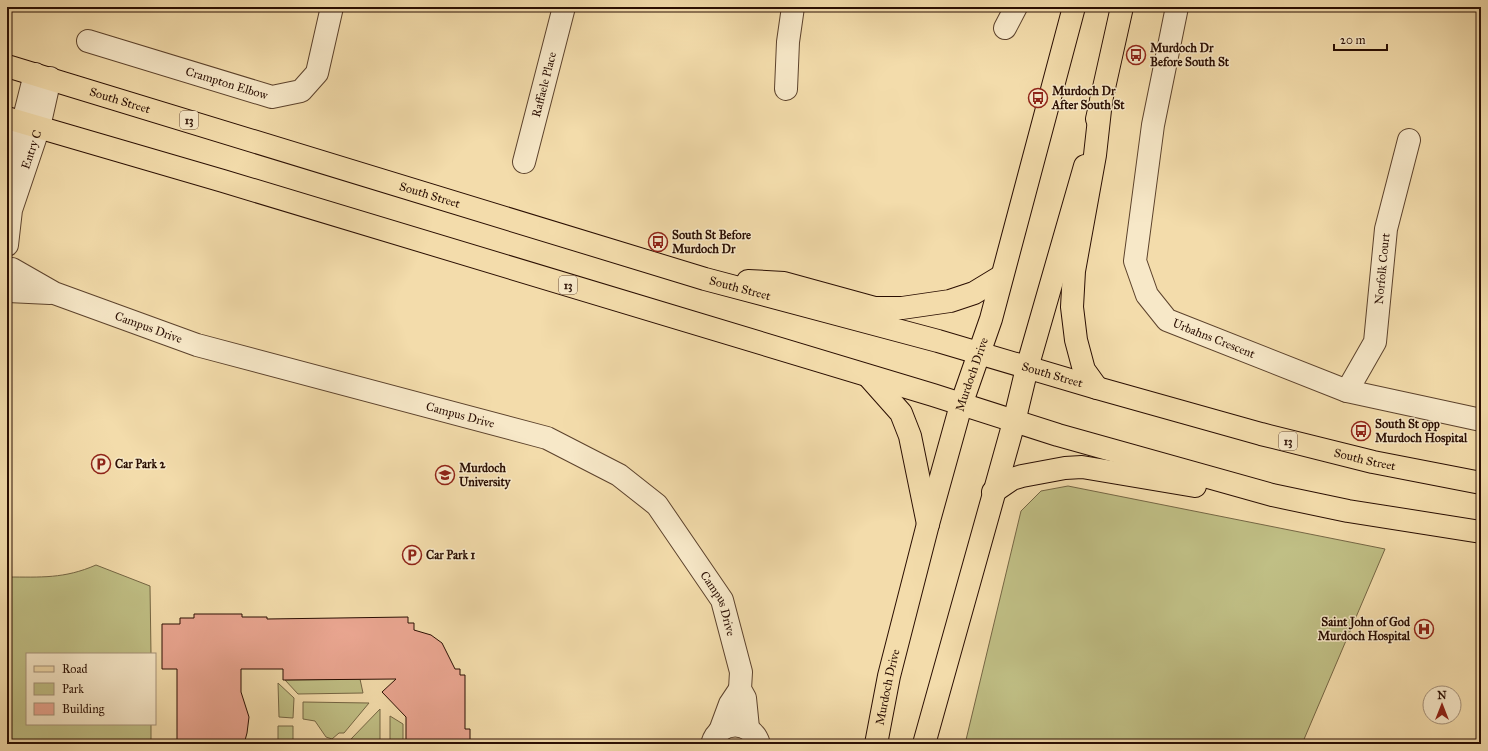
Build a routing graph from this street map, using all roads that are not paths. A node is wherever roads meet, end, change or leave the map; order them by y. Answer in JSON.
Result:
{"nodes":[{"id":1,"x":332,"y":7,"type":"edge"},
{"id":2,"x":564,"y":7,"type":"edge"},
{"id":3,"x":793,"y":7,"type":"edge"},
{"id":4,"x":1016,"y":7,"type":"edge"},
{"id":5,"x":1074,"y":7,"type":"edge"},
{"id":6,"x":1122,"y":7,"type":"edge"},
{"id":7,"x":1177,"y":7,"type":"edge"},
{"id":8,"x":1006,"y":28,"type":"dead end"},
{"id":9,"x":88,"y":41,"type":"dead end"},
{"id":10,"x":7,"y":66,"type":"edge"},
{"id":11,"x":42,"y":76,"type":"junction"},
{"id":12,"x":786,"y":89,"type":"dead end"},
{"id":13,"x":1102,"y":101,"type":"junction"},
{"id":14,"x":23,"y":123,"type":"edge"},
{"id":15,"x":1409,"y":140,"type":"dead end"},
{"id":16,"x":524,"y":162,"type":"dead end"},
{"id":17,"x":7,"y":184,"type":"edge"},
{"id":18,"x":7,"y":245,"type":"edge"},
{"id":19,"x":10,"y":265,"type":"edge"},
{"id":20,"x":1002,"y":276,"type":"junction"},
{"id":21,"x":705,"y":279,"type":"junction"},
{"id":22,"x":8,"y":291,"type":"edge"},
{"id":23,"x":54,"y":293,"type":"junction"},
{"id":24,"x":980,"y":354,"type":"junction"},
{"id":25,"x":1027,"y":368,"type":"junction"},
{"id":26,"x":868,"y":376,"type":"junction"},
{"id":27,"x":1097,"y":388,"type":"junction"},
{"id":28,"x":1347,"y":392,"type":"junction"},
{"id":29,"x":962,"y":405,"type":"junction"},
{"id":30,"x":1481,"y":420,"type":"edge"},
{"id":31,"x":1014,"y":422,"type":"junction"},
{"id":32,"x":1481,"y":482,"type":"edge"},
{"id":33,"x":993,"y":492,"type":"junction"},
{"id":34,"x":1348,"y":511,"type":"junction"},
{"id":35,"x":928,"y":524,"type":"junction"},
{"id":36,"x":1481,"y":532,"type":"edge"},
{"id":37,"x":740,"y":689,"type":"junction"},
{"id":38,"x":754,"y":736,"type":"edge"},
{"id":39,"x":716,"y":737,"type":"edge"},
{"id":40,"x":876,"y":744,"type":"edge"},
{"id":41,"x":924,"y":744,"type":"edge"}],
"edges":[{"from":1,"to":9,"type":"street","name":"Crampton Elbow"},
{"from":2,"to":16,"type":"street","name":"Raffaele Place"},
{"from":3,"to":12,"type":"street"},
{"from":4,"to":8,"type":"street"},
{"from":5,"to":20,"type":"main road","name":"Murdoch Drive"},
{"from":6,"to":13,"type":"main road"},
{"from":7,"to":28,"type":"street","name":"Urbahns Crescent"},
{"from":10,"to":11,"type":"main road","name":"South Street","number":"13"},
{"from":11,"to":14,"type":"street","name":"Entry C"},
{"from":11,"to":21,"type":"main road","name":"South Street","number":"13"},
{"from":13,"to":25,"type":"main road"},
{"from":13,"to":27,"type":"main road"},
{"from":14,"to":17,"type":"street","name":"Entry C"},
{"from":14,"to":18,"type":"street","name":"Entry C"},
{"from":14,"to":26,"type":"main road","number":"13"},
{"from":15,"to":28,"type":"street","name":"Norfolk Court"},
{"from":19,"to":22,"type":"street","name":"Campus Drive"},
{"from":19,"to":23,"type":"street","name":"Campus Drive"},
{"from":20,"to":21,"type":"main road"},
{"from":20,"to":24,"type":"main road","name":"Murdoch Drive"},
{"from":21,"to":24,"type":"main road","name":"South Street","number":"13"},
{"from":22,"to":23,"type":"street","name":"Campus Drive"},
{"from":23,"to":37,"type":"street","name":"Campus Drive"},
{"from":24,"to":25,"type":"main road","name":"South Street","number":"13"},
{"from":24,"to":29,"type":"main road","name":"Murdoch Drive"},
{"from":25,"to":27,"type":"main road","name":"South Street","number":"13"},
{"from":25,"to":31,"type":"main road"},
{"from":26,"to":29,"type":"main road","number":"13"},
{"from":26,"to":35,"type":"main road"},
{"from":27,"to":32,"type":"main road","name":"South Street","number":"13"},
{"from":28,"to":30,"type":"street","name":"Urbahns Crescent"},
{"from":29,"to":31,"type":"main road","number":"13"},
{"from":29,"to":35,"type":"main road","name":"Murdoch Drive"},
{"from":31,"to":33,"type":"main road"},
{"from":31,"to":34,"type":"main road","number":"13"},
{"from":33,"to":34,"type":"main road"},
{"from":33,"to":41,"type":"main road"},
{"from":34,"to":36,"type":"main road","number":"13"},
{"from":35,"to":40,"type":"main road","name":"Murdoch Drive"},
{"from":37,"to":38,"type":"street","name":"Campus Drive"},
{"from":37,"to":39,"type":"street"},
{"from":38,"to":39,"type":"street"}]}
